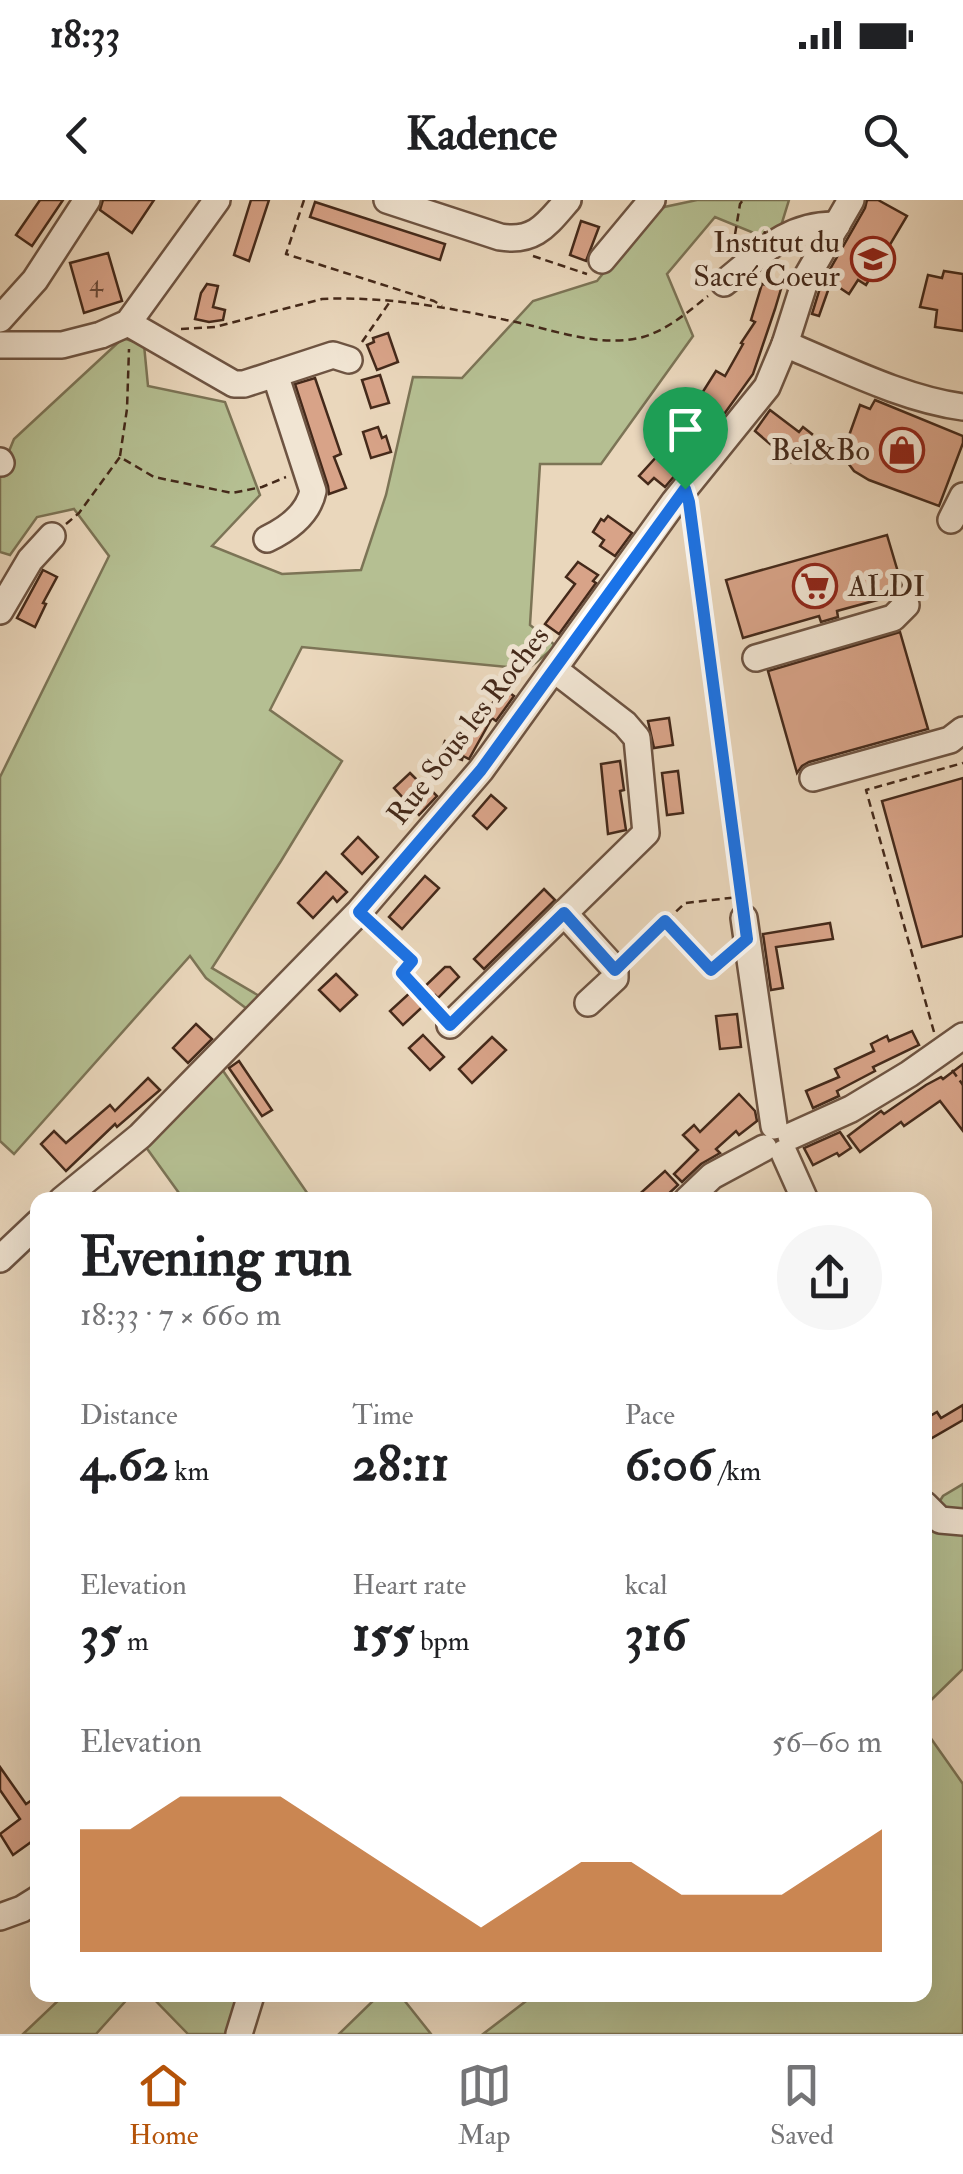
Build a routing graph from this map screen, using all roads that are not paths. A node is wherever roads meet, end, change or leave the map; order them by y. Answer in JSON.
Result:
{"nodes":[{"id":1,"x":87,"y":200,"type":"edge"},
{"id":2,"x":217,"y":200,"type":"edge"},
{"id":3,"x":388,"y":200,"type":"edge"},
{"id":4,"x":568,"y":200,"type":"edge"},
{"id":5,"x":652,"y":200,"type":"edge"},
{"id":6,"x":851,"y":200,"type":"edge"},
{"id":7,"x":836,"y":225,"type":"junction"},
{"id":8,"x":594,"y":266,"type":"road end"},
{"id":9,"x":724,"y":284,"type":"road end"},
{"id":10,"x":0,"y":319,"type":"edge"},
{"id":11,"x":128,"y":323,"type":"junction"},
{"id":12,"x":0,"y":344,"type":"edge"},
{"id":13,"x":785,"y":344,"type":"junction"},
{"id":14,"x":350,"y":360,"type":"road end"},
{"id":15,"x":275,"y":374,"type":"junction"},
{"id":16,"x":963,"y":407,"type":"edge"},
{"id":17,"x":963,"y":496,"type":"edge"},
{"id":18,"x":951,"y":520,"type":"dead end"},
{"id":19,"x":52,"y":536,"type":"road end"},
{"id":20,"x":268,"y":539,"type":"dead end"},
{"id":21,"x":932,"y":597,"type":"dead end"},
{"id":22,"x":906,"y":605,"type":"junction"},
{"id":23,"x":0,"y":611,"type":"edge"},
{"id":24,"x":841,"y":618,"type":"dead end"},
{"id":25,"x":756,"y":658,"type":"dead end"},
{"id":26,"x":555,"y":670,"type":"junction"},
{"id":27,"x":963,"y":730,"type":"edge"},
{"id":28,"x":813,"y":778,"type":"dead end"},
{"id":29,"x":564,"y":913,"type":"junction"},
{"id":30,"x":744,"y":918,"type":"road end"},
{"id":31,"x":588,"y":1003,"type":"dead end"},
{"id":32,"x":450,"y":1025,"type":"road end"},
{"id":33,"x":963,"y":1036,"type":"edge"},
{"id":34,"x":778,"y":1141,"type":"junction"},
{"id":35,"x":74,"y":1192,"type":"edge"},
{"id":36,"x":696,"y":1192,"type":"edge"},
{"id":37,"x":802,"y":1192,"type":"edge"},
{"id":38,"x":30,"y":1231,"type":"edge"},
{"id":39,"x":0,"y":1259,"type":"edge"},
{"id":40,"x":932,"y":1512,"type":"edge"},
{"id":41,"x":963,"y":1522,"type":"edge"},
{"id":42,"x":30,"y":1904,"type":"edge"},
{"id":43,"x":0,"y":1917,"type":"edge"},
{"id":44,"x":249,"y":2002,"type":"edge"},
{"id":45,"x":238,"y":2034,"type":"edge"}],
"edges":[{"from":1,"to":10,"type":"street"},
{"from":2,"to":11,"type":"street"},
{"from":3,"to":4,"type":"street"},
{"from":5,"to":8,"type":"street"},
{"from":6,"to":7,"type":"street","name":"Rue Sous les Roches"},
{"from":7,"to":9,"type":"street"},
{"from":7,"to":13,"type":"street","name":"Rue Sous les Roches"},
{"from":11,"to":12,"type":"street"},
{"from":11,"to":15,"type":"street"},
{"from":13,"to":16,"type":"street"},
{"from":13,"to":26,"type":"street","name":"Rue Sous les Roches"},
{"from":14,"to":15,"type":"street"},
{"from":15,"to":20,"type":"street"},
{"from":17,"to":18,"type":"street"},
{"from":19,"to":23,"type":"street"},
{"from":21,"to":22,"type":"street"},
{"from":22,"to":24,"type":"street"},
{"from":22,"to":25,"type":"street"},
{"from":26,"to":29,"type":"street"},
{"from":26,"to":35,"type":"street","name":"Rue Sous les Roches"},
{"from":27,"to":28,"type":"street"},
{"from":29,"to":31,"type":"street"},
{"from":29,"to":32,"type":"street"},
{"from":30,"to":34,"type":"street"},
{"from":33,"to":34,"type":"street"},
{"from":34,"to":36,"type":"street"},
{"from":34,"to":37,"type":"street"},
{"from":38,"to":39,"type":"street"},
{"from":40,"to":41,"type":"street"},
{"from":42,"to":43,"type":"street"},
{"from":44,"to":45,"type":"street"}]}
